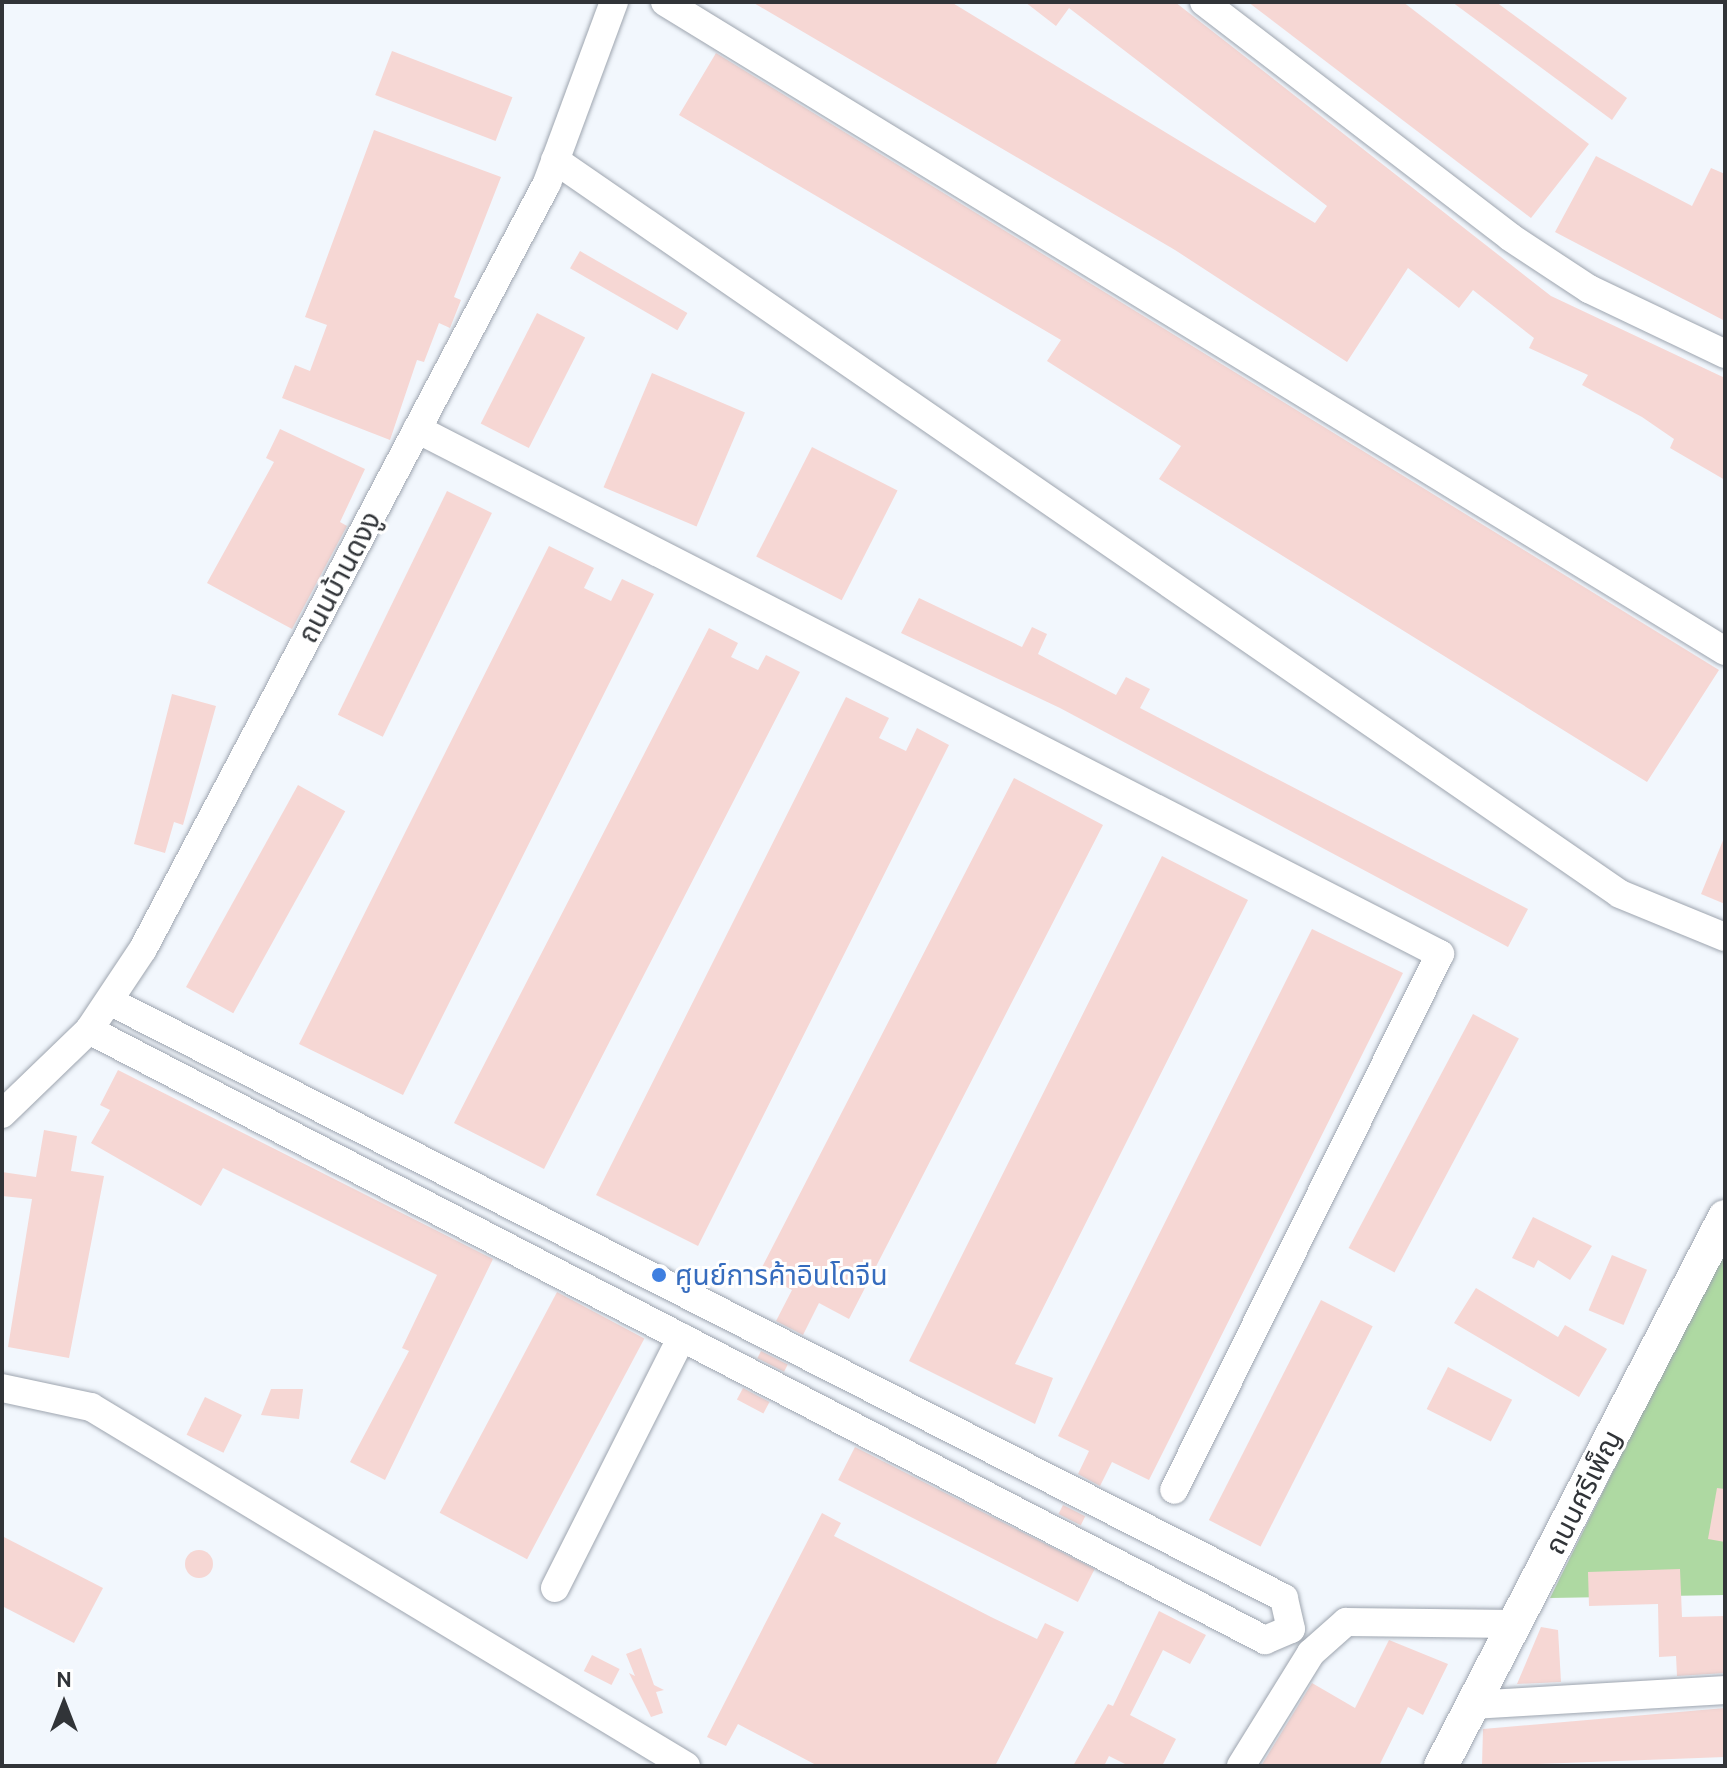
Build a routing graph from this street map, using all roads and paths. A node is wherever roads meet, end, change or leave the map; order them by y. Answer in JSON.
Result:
{"nodes":[{"id":1,"x":614,"y":2,"type":"edge"},
{"id":2,"x":665,"y":2,"type":"edge"},
{"id":3,"x":1204,"y":2,"type":"edge"},
{"id":4,"x":555,"y":160,"type":"junction"},
{"id":5,"x":1725,"y":354,"type":"edge"},
{"id":6,"x":417,"y":429,"type":"junction"},
{"id":7,"x":1725,"y":651,"type":"edge"},
{"id":8,"x":1725,"y":937,"type":"edge"},
{"id":9,"x":111,"y":1002,"type":"junction"},
{"id":10,"x":89,"y":1030,"type":"junction"},
{"id":11,"x":2,"y":1114,"type":"edge"},
{"id":12,"x":1725,"y":1217,"type":"edge"},
{"id":13,"x":682,"y":1337,"type":"junction"},
{"id":14,"x":2,"y":1388,"type":"edge"},
{"id":15,"x":1174,"y":1490,"type":"dead end"},
{"id":16,"x":555,"y":1588,"type":"dead end"},
{"id":17,"x":1346,"y":1622,"type":"junction"},
{"id":18,"x":1515,"y":1624,"type":"junction"},
{"id":19,"x":1291,"y":1629,"type":"junction"},
{"id":20,"x":1725,"y":1690,"type":"edge"},
{"id":21,"x":1473,"y":1705,"type":"junction"},
{"id":22,"x":671,"y":1763,"type":"edge"},
{"id":23,"x":1241,"y":1766,"type":"edge"},
{"id":24,"x":1441,"y":1766,"type":"edge"}],
"edges":[{"from":1,"to":4,"type":"street","name":"ถนนบ้านดงงู"},
{"from":2,"to":7,"type":"street"},
{"from":3,"to":5,"type":"street"},
{"from":4,"to":6,"type":"street","name":"ถนนบ้านดงงู"},
{"from":4,"to":8,"type":"street"},
{"from":6,"to":9,"type":"street","name":"ถนนบ้านดงงู"},
{"from":6,"to":15,"type":"street"},
{"from":9,"to":10,"type":"street","name":"ถนนบ้านดงงู"},
{"from":9,"to":19,"type":"street"},
{"from":10,"to":11,"type":"street","name":"ถนนบ้านดงงู"},
{"from":10,"to":13,"type":"street"},
{"from":12,"to":18,"type":"main road","name":"ถนนศรีเพ็ญ"},
{"from":13,"to":16,"type":"street"},
{"from":13,"to":19,"type":"street"},
{"from":14,"to":22,"type":"street"},
{"from":17,"to":18,"type":"street"},
{"from":17,"to":19,"type":"street"},
{"from":17,"to":23,"type":"street"},
{"from":18,"to":21,"type":"main road","name":"ถนนศรีเพ็ญ"},
{"from":20,"to":21,"type":"street"},
{"from":21,"to":24,"type":"main road","name":"ถนนศรีเพ็ญ"}]}
